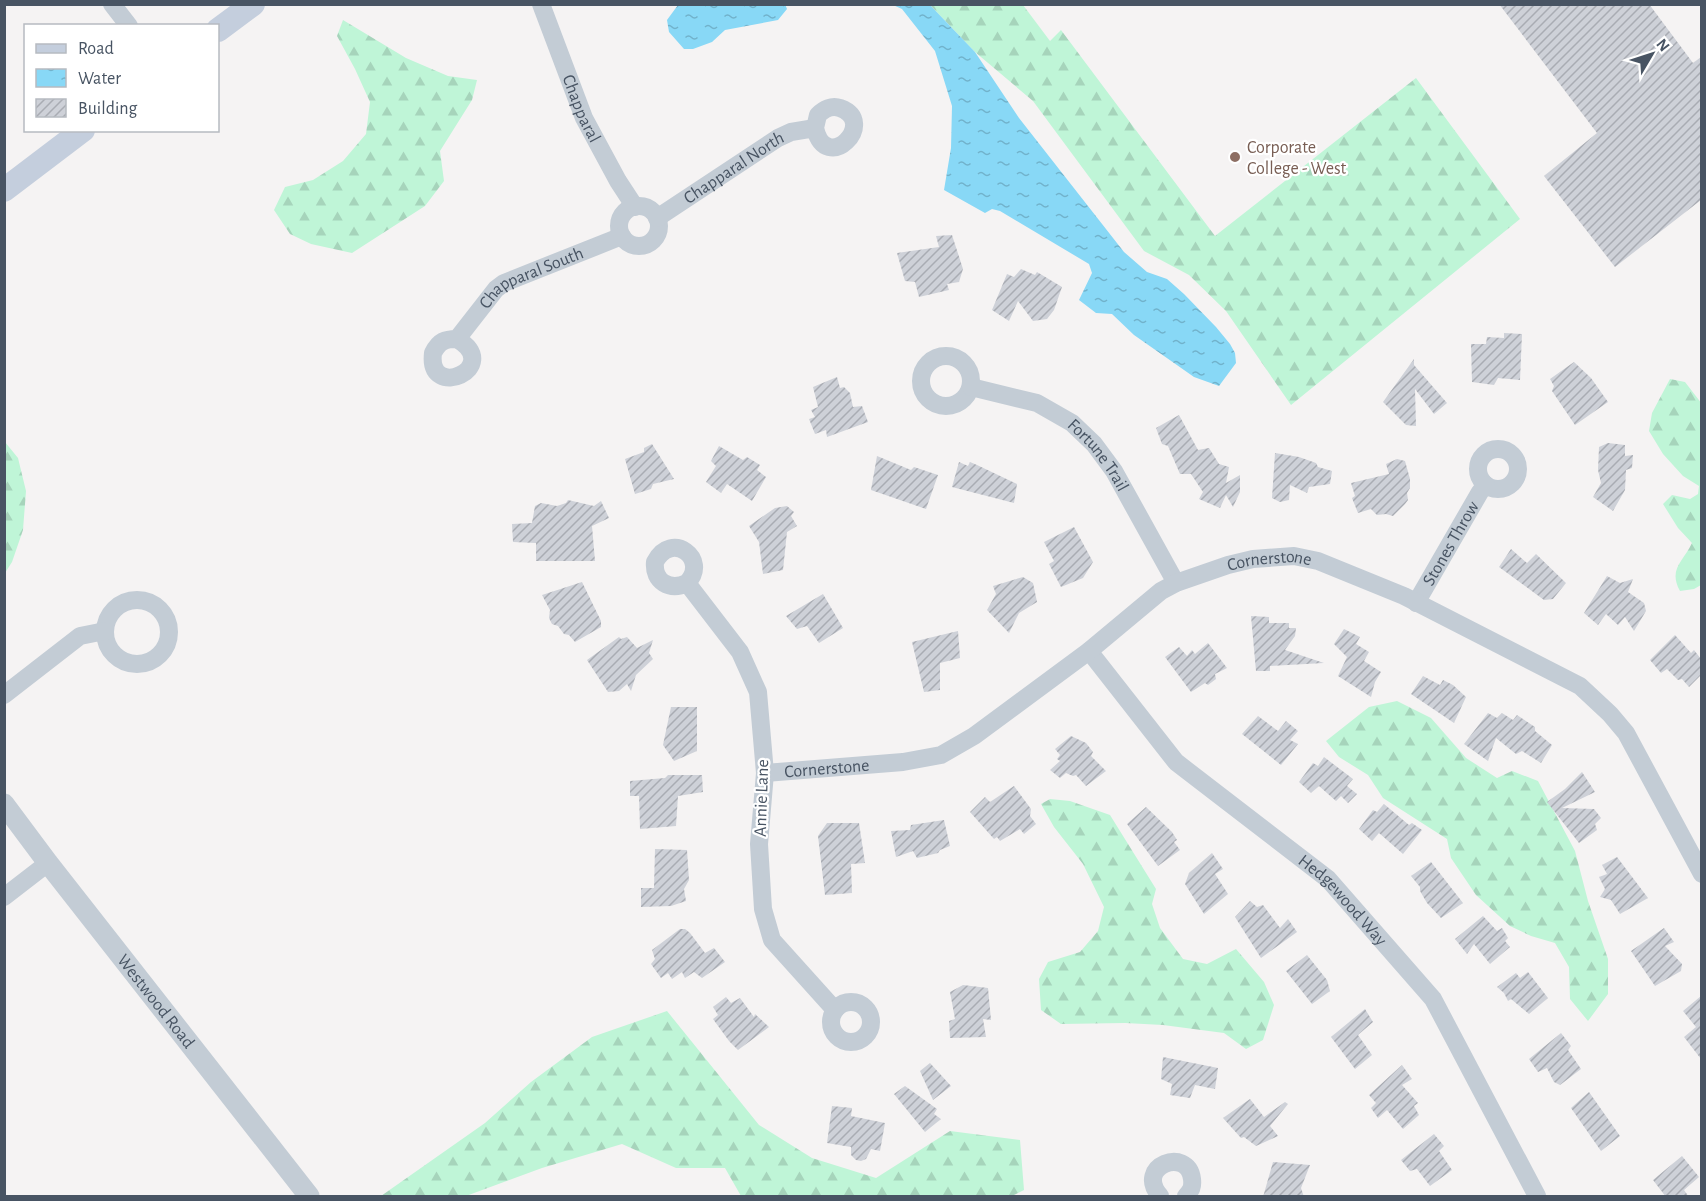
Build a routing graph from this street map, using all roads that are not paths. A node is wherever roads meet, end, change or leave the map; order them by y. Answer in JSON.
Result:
{"nodes":[{"id":1,"x":112,"y":4,"type":"edge"},
{"id":2,"x":253,"y":4,"type":"edge"},
{"id":3,"x":541,"y":4,"type":"edge"},
{"id":4,"x":127,"y":24,"type":"edge"},
{"id":5,"x":219,"y":29,"type":"edge"},
{"id":6,"x":815,"y":128,"type":"dead end"},
{"id":7,"x":80,"y":132,"type":"edge"},
{"id":8,"x":4,"y":190,"type":"edge"},
{"id":9,"x":635,"y":207,"type":"junction"},
{"id":10,"x":657,"y":218,"type":"junction"},
{"id":11,"x":622,"y":236,"type":"junction"},
{"id":12,"x":458,"y":339,"type":"dead end"},
{"id":13,"x":971,"y":387,"type":"dead end"},
{"id":14,"x":1486,"y":485,"type":"dead end"},
{"id":15,"x":687,"y":583,"type":"dead end"},
{"id":16,"x":1176,"y":583,"type":"junction"},
{"id":17,"x":1416,"y":603,"type":"junction"},
{"id":18,"x":105,"y":631,"type":"dead end"},
{"id":19,"x":1089,"y":651,"type":"junction"},
{"id":20,"x":4,"y":695,"type":"edge"},
{"id":21,"x":765,"y":773,"type":"junction"},
{"id":22,"x":4,"y":804,"type":"edge"},
{"id":23,"x":48,"y":863,"type":"junction"},
{"id":24,"x":1701,"y":874,"type":"edge"},
{"id":25,"x":4,"y":897,"type":"edge"},
{"id":26,"x":835,"y":1010,"type":"dead end"},
{"id":27,"x":309,"y":1197,"type":"edge"},
{"id":28,"x":1161,"y":1197,"type":"edge"},
{"id":29,"x":1186,"y":1197,"type":"edge"},
{"id":30,"x":1537,"y":1197,"type":"edge"}],
"edges":[{"from":1,"to":4,"type":"street"},
{"from":2,"to":5,"type":"main road"},
{"from":3,"to":9,"type":"street","name":"Chapparal"},
{"from":6,"to":10,"type":"street","name":"Chapparal North"},
{"from":7,"to":8,"type":"main road"},
{"from":9,"to":10,"type":"street"},
{"from":9,"to":11,"type":"street"},
{"from":10,"to":11,"type":"street"},
{"from":11,"to":12,"type":"street","name":"Chapparal South"},
{"from":13,"to":16,"type":"street","name":"Fortune Trail"},
{"from":14,"to":17,"type":"street","name":"Stones Throw"},
{"from":15,"to":21,"type":"street","name":"Annie Lane"},
{"from":16,"to":17,"type":"street","name":"Cornerstone"},
{"from":16,"to":19,"type":"street","name":"Cornerstone"},
{"from":17,"to":24,"type":"street","name":"Cornerstone"},
{"from":18,"to":20,"type":"street"},
{"from":19,"to":21,"type":"street","name":"Cornerstone"},
{"from":19,"to":30,"type":"street","name":"Hedgewood Way"},
{"from":21,"to":26,"type":"street","name":"Annie Lane"},
{"from":22,"to":23,"type":"street","name":"Westwood Road"},
{"from":23,"to":25,"type":"street"},
{"from":23,"to":27,"type":"street","name":"Westwood Road"},
{"from":28,"to":29,"type":"street"}]}
